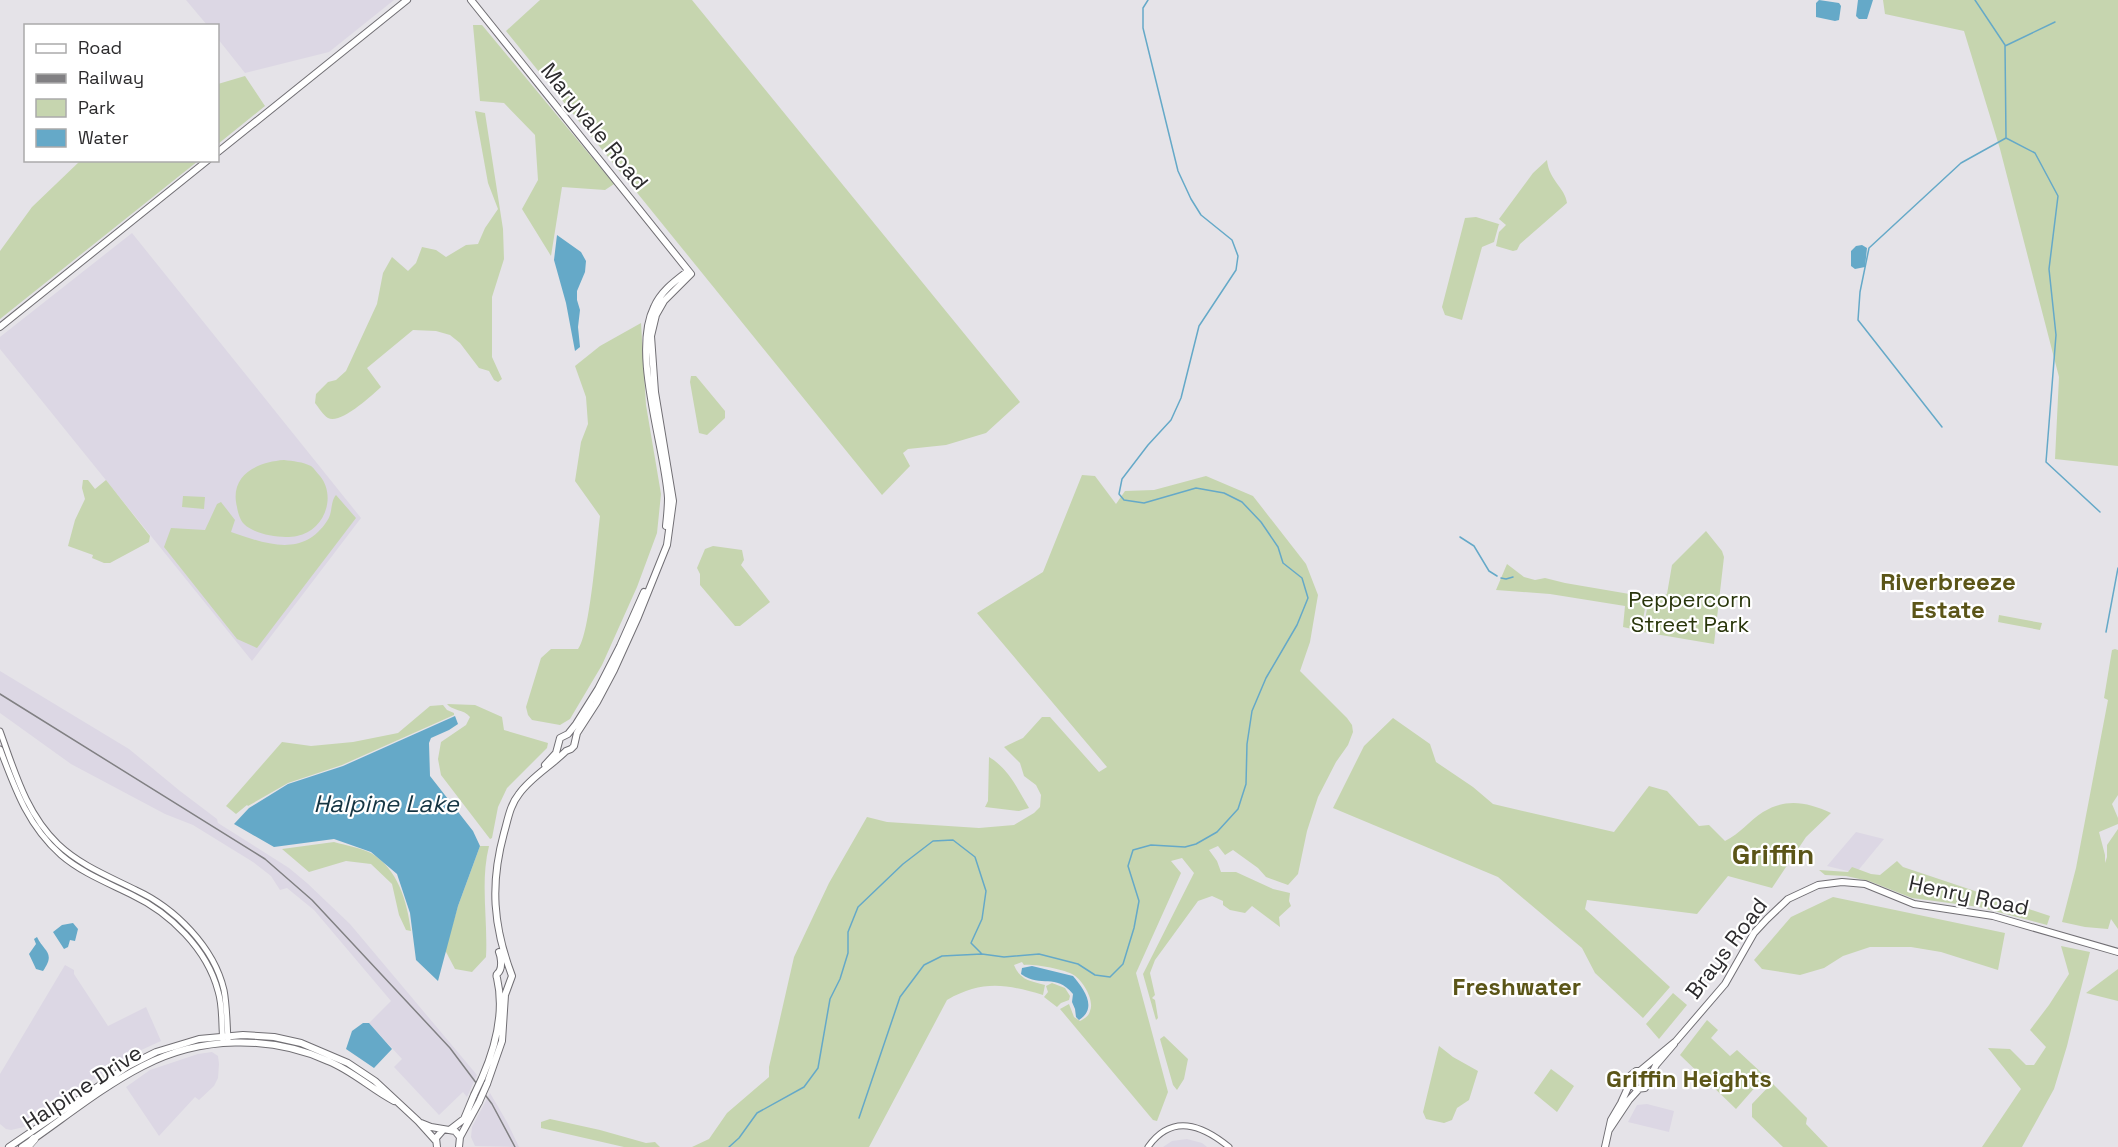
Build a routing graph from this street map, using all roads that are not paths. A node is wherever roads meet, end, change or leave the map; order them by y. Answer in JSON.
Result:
{"nodes":[{"id":1,"x":407,"y":0,"type":"edge"},
{"id":2,"x":471,"y":0,"type":"edge"},
{"id":3,"x":219,"y":151,"type":"edge"},
{"id":4,"x":206,"y":162,"type":"edge"},
{"id":5,"x":690,"y":272,"type":"junction"},
{"id":6,"x":0,"y":327,"type":"edge"},
{"id":7,"x":0,"y":731,"type":"edge"},
{"id":8,"x":568,"y":734,"type":"junction"},
{"id":9,"x":574,"y":739,"type":"junction"},
{"id":10,"x":559,"y":746,"type":"junction"},
{"id":11,"x":0,"y":749,"type":"edge"},
{"id":12,"x":566,"y":751,"type":"junction"},
{"id":13,"x":117,"y":884,"type":"junction"},
{"id":14,"x":1813,"y":886,"type":"joint"},
{"id":15,"x":2118,"y":952,"type":"edge"},
{"id":16,"x":500,"y":970,"type":"junction"},
{"id":17,"x":508,"y":970,"type":"junction"},
{"id":18,"x":500,"y":983,"type":"junction"},
{"id":19,"x":507,"y":983,"type":"junction"},
{"id":20,"x":225,"y":1036,"type":"junction"},
{"id":21,"x":1676,"y":1041,"type":"junction"},
{"id":22,"x":226,"y":1043,"type":"junction"},
{"id":23,"x":1641,"y":1070,"type":"junction"},
{"id":24,"x":1649,"y":1077,"type":"junction"},
{"id":25,"x":1630,"y":1083,"type":"junction"},
{"id":26,"x":1639,"y":1089,"type":"junction"},
{"id":27,"x":397,"y":1103,"type":"junction"},
{"id":28,"x":418,"y":1121,"type":"junction"},
{"id":29,"x":452,"y":1129,"type":"junction"},
{"id":30,"x":443,"y":1130,"type":"junction"},
{"id":31,"x":1609,"y":1131,"type":"junction"},
{"id":32,"x":460,"y":1137,"type":"junction"},
{"id":33,"x":34,"y":1139,"type":"junction"},
{"id":34,"x":436,"y":1144,"type":"edge"},
{"id":35,"x":9,"y":1147,"type":"edge"},
{"id":36,"x":22,"y":1147,"type":"edge"},
{"id":37,"x":27,"y":1147,"type":"edge"},
{"id":38,"x":459,"y":1147,"type":"edge"},
{"id":39,"x":1148,"y":1147,"type":"edge"},
{"id":40,"x":1229,"y":1147,"type":"edge"},
{"id":41,"x":1605,"y":1147,"type":"edge"}],
"edges":[{"from":1,"to":3,"type":"main road"},
{"from":2,"to":5,"type":"main road","name":"Maryvale Road"},
{"from":4,"to":6,"type":"main road"},
{"from":5,"to":8,"type":"main road"},
{"from":5,"to":9,"type":"main road"},
{"from":7,"to":13,"type":"street"},
{"from":8,"to":9,"type":"main road"},
{"from":8,"to":10,"type":"main road"},
{"from":9,"to":12,"type":"main road"},
{"from":10,"to":12,"type":"main road"},
{"from":10,"to":16,"type":"main road"},
{"from":11,"to":13,"type":"street"},
{"from":12,"to":17,"type":"main road"},
{"from":13,"to":20,"type":"street"},
{"from":14,"to":15,"type":"main road","name":"Henry Road"},
{"from":14,"to":21,"type":"main road","name":"Brays Road"},
{"from":16,"to":17,"type":"main road"},
{"from":16,"to":18,"type":"main road"},
{"from":17,"to":19,"type":"main road"},
{"from":18,"to":19,"type":"main road"},
{"from":18,"to":29,"type":"main road","bridge":true},
{"from":19,"to":32,"type":"main road","bridge":true},
{"from":20,"to":22,"type":"street"},
{"from":20,"to":27,"type":"main road","name":"Halpine Drive"},
{"from":20,"to":35,"type":"main road","name":"Halpine Drive"},
{"from":21,"to":23,"type":"main road","name":"Brays Road"},
{"from":21,"to":24,"type":"main road","name":"Brays Road"},
{"from":22,"to":27,"type":"main road","name":"Halpine Drive"},
{"from":22,"to":33,"type":"main road","name":"Halpine Drive"},
{"from":23,"to":24,"type":"main road"},
{"from":23,"to":25,"type":"main road"},
{"from":24,"to":26,"type":"main road"},
{"from":25,"to":26,"type":"main road"},
{"from":25,"to":31,"type":"main road"},
{"from":26,"to":31,"type":"main road"},
{"from":27,"to":28,"type":"main road","name":"Halpine Drive"},
{"from":28,"to":30,"type":"main road","name":"Halpine Drive"},
{"from":28,"to":34,"type":"main road","name":"Halpine Drive"},
{"from":29,"to":30,"type":"main road"},
{"from":29,"to":32,"type":"main road"},
{"from":30,"to":34,"type":"main road"},
{"from":31,"to":41,"type":"main road"},
{"from":32,"to":38,"type":"main road"},
{"from":33,"to":36,"type":"main road","name":"Halpine Drive"},
{"from":33,"to":37,"type":"highway"},
{"from":39,"to":40,"type":"street"}]}
